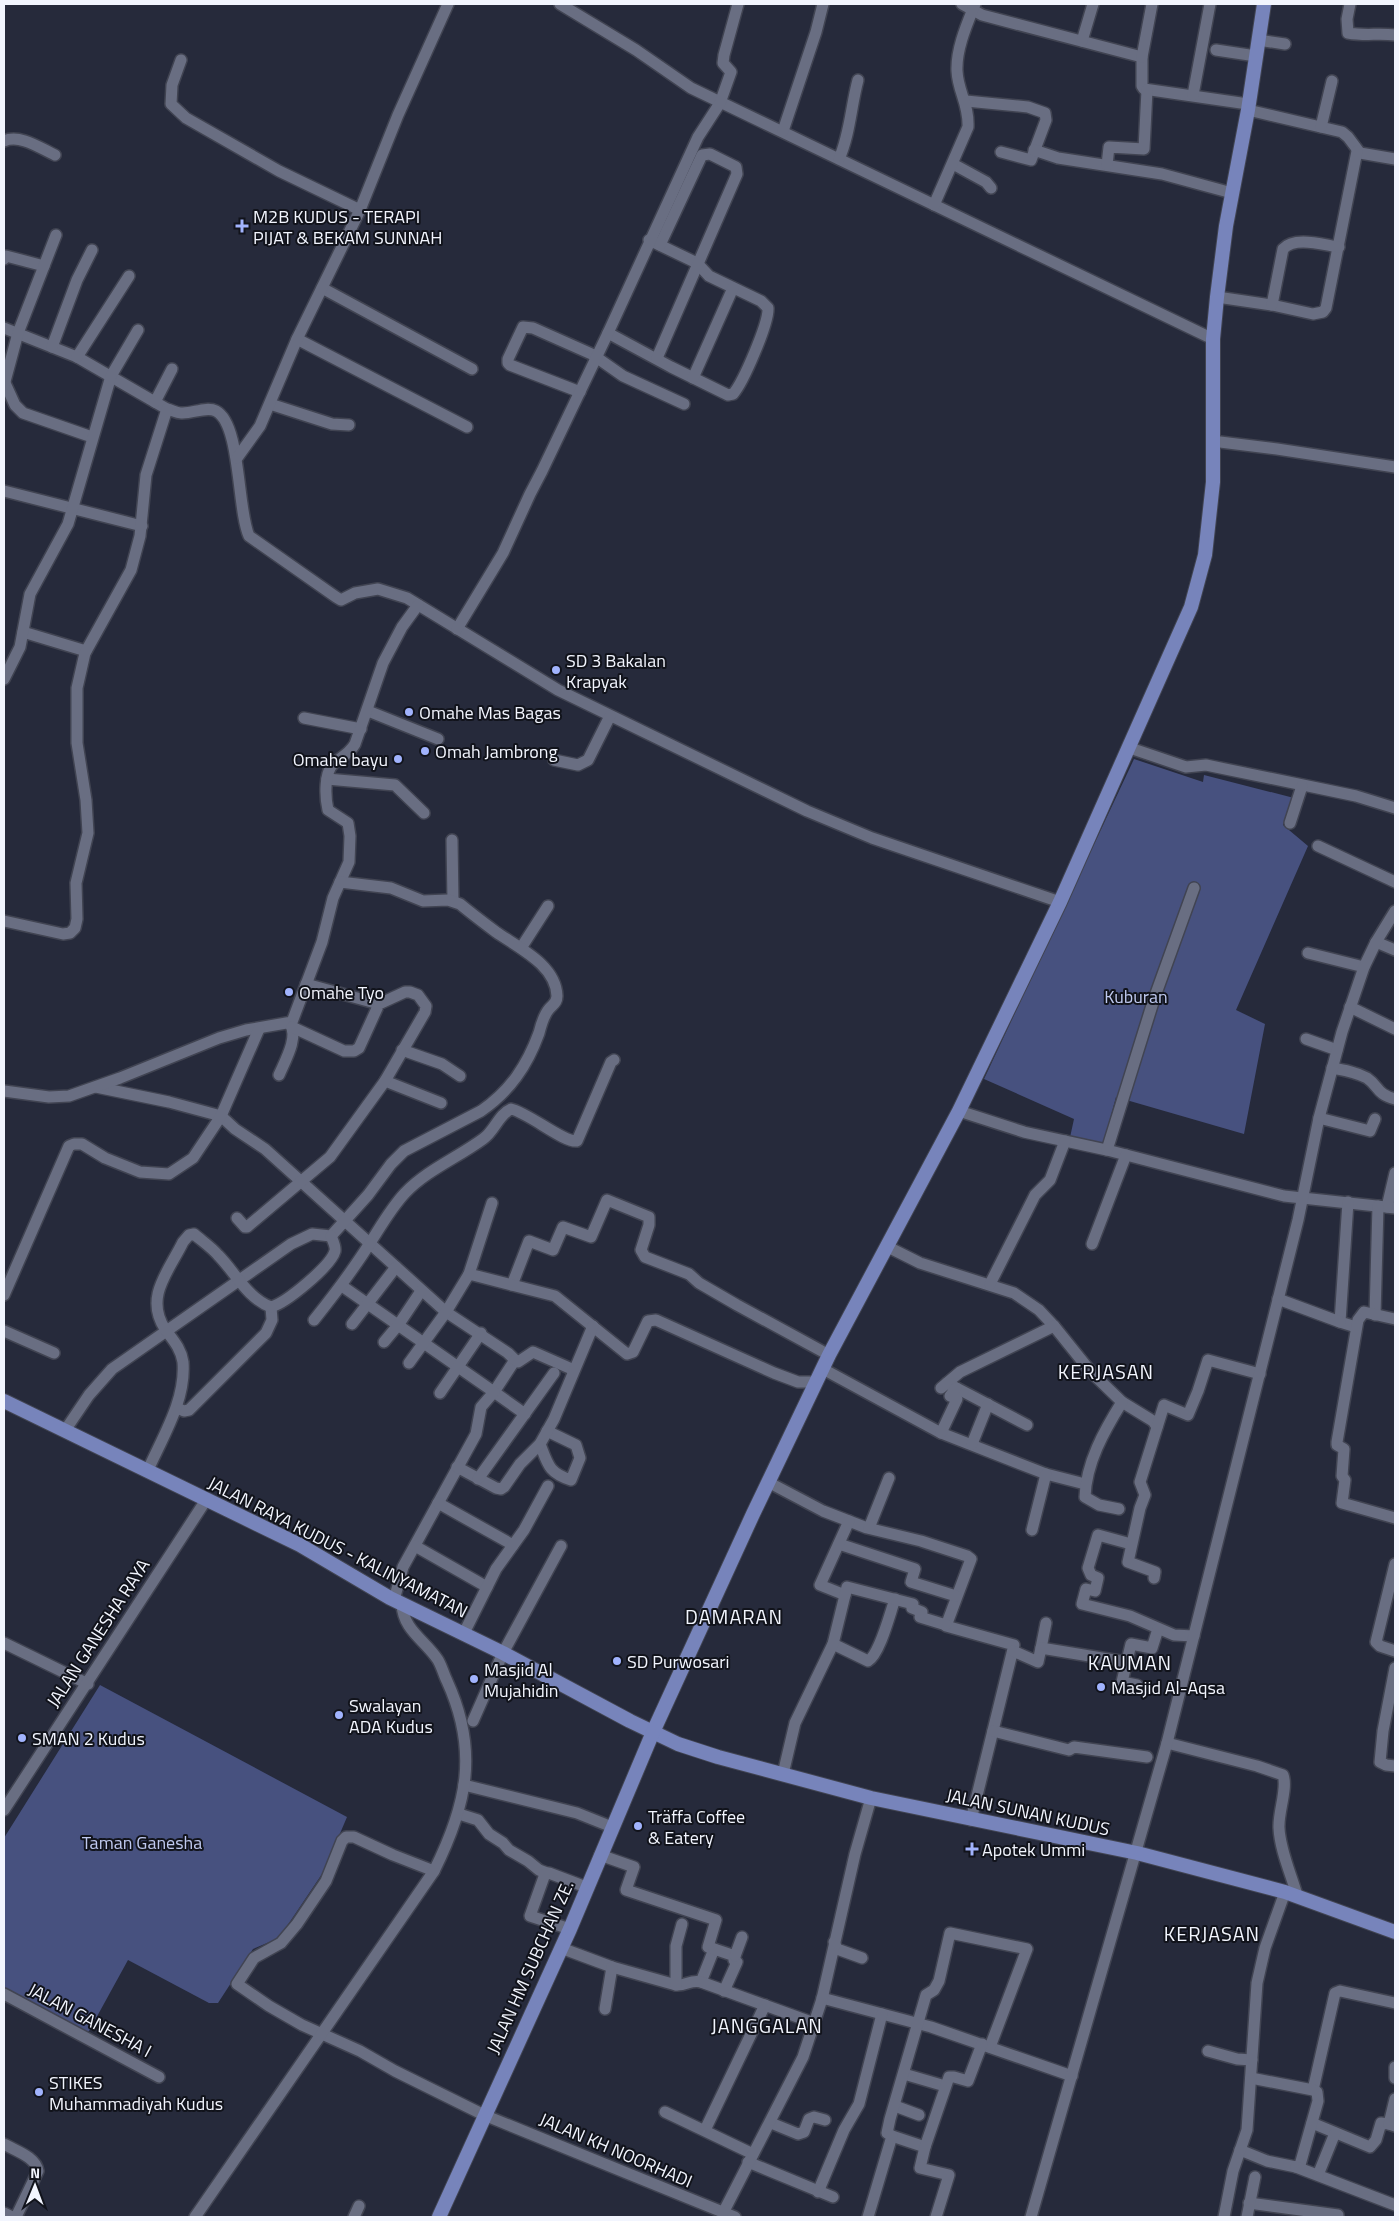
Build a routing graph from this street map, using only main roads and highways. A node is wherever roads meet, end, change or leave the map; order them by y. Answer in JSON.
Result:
{"nodes":[{"id":1,"x":1264,"y":4,"type":"edge"},
{"id":2,"x":4,"y":1401,"type":"edge"},
{"id":3,"x":653,"y":1732,"type":"junction"},
{"id":4,"x":1395,"y":1932,"type":"edge"},
{"id":5,"x":439,"y":2217,"type":"edge"}],
"edges":[{"from":1,"to":3,"type":"main road","name":"JALAN HM SUBCHAN ZE."},
{"from":2,"to":3,"type":"main road","name":"JALAN RAYA KUDUS - KALINYAMATAN"},
{"from":3,"to":4,"type":"main road","name":"JALAN SUNAN KUDUS"},
{"from":3,"to":5,"type":"main road","name":"JALAN HM SUBCHAN ZE."}]}
